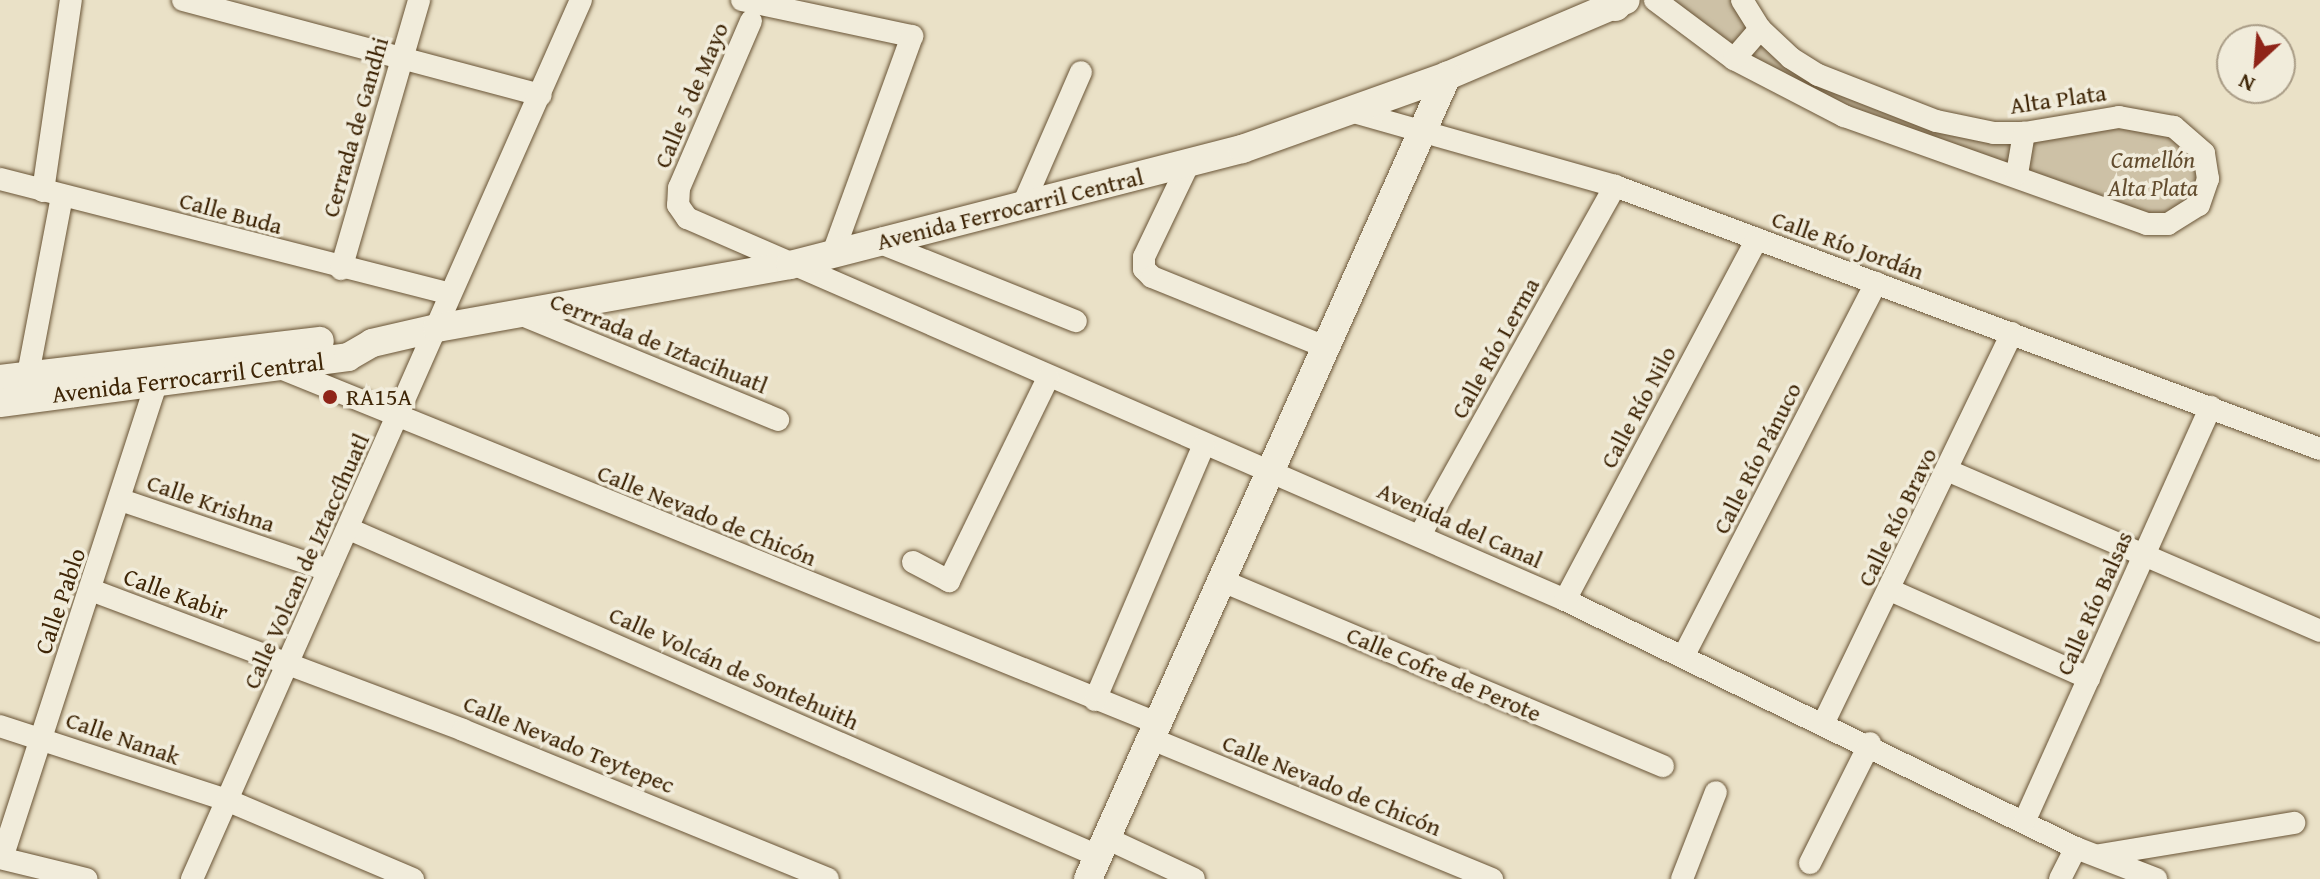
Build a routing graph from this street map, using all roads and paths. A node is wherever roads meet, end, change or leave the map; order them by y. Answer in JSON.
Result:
{"nodes":[{"id":1,"x":71,"y":0,"type":"edge"},
{"id":2,"x":183,"y":0,"type":"edge"},
{"id":3,"x":419,"y":0,"type":"edge"},
{"id":4,"x":581,"y":0,"type":"edge"},
{"id":5,"x":742,"y":0,"type":"edge"},
{"id":6,"x":1655,"y":0,"type":"edge"},
{"id":7,"x":1742,"y":0,"type":"edge"},
{"id":8,"x":1619,"y":2,"type":"edge"},
{"id":9,"x":751,"y":21,"type":"dead end"},
{"id":10,"x":1760,"y":29,"type":"junction"},
{"id":11,"x":403,"y":58,"type":"junction"},
{"id":12,"x":1734,"y":59,"type":"junction"},
{"id":13,"x":1081,"y":72,"type":"dead end"},
{"id":14,"x":1447,"y":76,"type":"junction"},
{"id":15,"x":541,"y":95,"type":"junction"},
{"id":16,"x":1350,"y":111,"type":"junction"},
{"id":17,"x":1424,"y":130,"type":"junction"},
{"id":18,"x":2024,"y":133,"type":"junction"},
{"id":19,"x":1188,"y":165,"type":"junction"},
{"id":20,"x":2017,"y":174,"type":"junction"},
{"id":21,"x":0,"y":179,"type":"edge"},
{"id":22,"x":1615,"y":186,"type":"junction"},
{"id":23,"x":52,"y":193,"type":"junction"},
{"id":24,"x":1022,"y":207,"type":"junction"},
{"id":25,"x":1757,"y":239,"type":"junction"},
{"id":26,"x":878,"y":242,"type":"junction"},
{"id":27,"x":833,"y":253,"type":"junction"},
{"id":28,"x":790,"y":265,"type":"junction"},
{"id":29,"x":341,"y":269,"type":"junction"},
{"id":30,"x":1876,"y":283,"type":"junction"},
{"id":31,"x":450,"y":294,"type":"junction"},
{"id":32,"x":520,"y":314,"type":"junction"},
{"id":33,"x":1076,"y":321,"type":"dead end"},
{"id":34,"x":437,"y":328,"type":"junction"},
{"id":35,"x":2012,"y":333,"type":"junction"},
{"id":36,"x":372,"y":343,"type":"junction"},
{"id":37,"x":1325,"y":347,"type":"junction"},
{"id":38,"x":238,"y":351,"type":"junction"},
{"id":39,"x":277,"y":366,"type":"junction"},
{"id":40,"x":161,"y":370,"type":"junction"},
{"id":41,"x":1048,"y":378,"type":"junction"},
{"id":42,"x":13,"y":389,"type":"edge"},
{"id":43,"x":2211,"y":407,"type":"junction"},
{"id":44,"x":401,"y":414,"type":"junction"},
{"id":45,"x":778,"y":420,"type":"dead end"},
{"id":46,"x":1204,"y":445,"type":"junction"},
{"id":47,"x":2320,"y":449,"type":"edge"},
{"id":48,"x":1949,"y":471,"type":"junction"},
{"id":49,"x":1270,"y":472,"type":"junction"},
{"id":50,"x":121,"y":500,"type":"junction"},
{"id":51,"x":349,"y":529,"type":"junction"},
{"id":52,"x":1420,"y":535,"type":"junction"},
{"id":53,"x":2143,"y":555,"type":"junction"},
{"id":54,"x":913,"y":562,"type":"dead end"},
{"id":55,"x":328,"y":570,"type":"junction"},
{"id":56,"x":1225,"y":582,"type":"junction"},
{"id":57,"x":91,"y":590,"type":"junction"},
{"id":58,"x":1890,"y":590,"type":"junction"},
{"id":59,"x":1565,"y":600,"type":"junction"},
{"id":60,"x":2320,"y":631,"type":"edge"},
{"id":61,"x":1683,"y":657,"type":"junction"},
{"id":62,"x":287,"y":663,"type":"junction"},
{"id":63,"x":2089,"y":678,"type":"junction"},
{"id":64,"x":1095,"y":700,"type":"junction"},
{"id":65,"x":1824,"y":722,"type":"junction"},
{"id":66,"x":0,"y":726,"type":"edge"},
{"id":67,"x":1155,"y":731,"type":"junction"},
{"id":68,"x":41,"y":737,"type":"junction"},
{"id":69,"x":1870,"y":743,"type":"junction"},
{"id":70,"x":1663,"y":766,"type":"dead end"},
{"id":71,"x":1716,"y":792,"type":"dead end"},
{"id":72,"x":229,"y":801,"type":"junction"},
{"id":73,"x":2025,"y":820,"type":"junction"},
{"id":74,"x":2294,"y":823,"type":"dead end"},
{"id":75,"x":2076,"y":848,"type":"junction"},
{"id":76,"x":2100,"y":855,"type":"junction"},
{"id":77,"x":1,"y":858,"type":"edge"},
{"id":78,"x":1097,"y":858,"type":"edge"},
{"id":79,"x":1810,"y":863,"type":"dead end"},
{"id":80,"x":72,"y":877,"type":"edge"},
{"id":81,"x":192,"y":879,"type":"edge"},
{"id":82,"x":413,"y":879,"type":"edge"},
{"id":83,"x":828,"y":879,"type":"edge"},
{"id":84,"x":1194,"y":879,"type":"edge"},
{"id":85,"x":1492,"y":879,"type":"edge"},
{"id":86,"x":1682,"y":879,"type":"edge"},
{"id":87,"x":2060,"y":879,"type":"edge"},
{"id":88,"x":2156,"y":879,"type":"edge"}],
"edges":[{"from":1,"to":23,"type":"street"},
{"from":2,"to":11,"type":"street"},
{"from":3,"to":11,"type":"street","name":"Cerrada de Gandhi"},
{"from":4,"to":15,"type":"street","name":"Calle Volcan de Iztaccíhuatl"},
{"from":5,"to":27,"type":"street"},
{"from":6,"to":12,"type":"street","name":"Alta Plata"},
{"from":7,"to":10,"type":"street","name":"Alta Plata"},
{"from":8,"to":14,"type":"street","name":"Avenida Ferrocarril Central"},
{"from":9,"to":28,"type":"street","name":"Calle 5 de Mayo"},
{"from":10,"to":12,"type":"street"},
{"from":10,"to":18,"type":"street","name":"Alta Plata"},
{"from":11,"to":15,"type":"street"},
{"from":11,"to":29,"type":"street","name":"Cerrada de Gandhi"},
{"from":12,"to":20,"type":"street","name":"Alta Plata"},
{"from":13,"to":24,"type":"street"},
{"from":14,"to":16,"type":"street","name":"Avenida Ferrocarril Central"},
{"from":14,"to":17,"type":"street"},
{"from":15,"to":31,"type":"street","name":"Calle Volcan de Iztaccíhuatl"},
{"from":16,"to":17,"type":"street","name":"Calle Río Jordán"},
{"from":16,"to":19,"type":"street","name":"Avenida Ferrocarril Central"},
{"from":17,"to":22,"type":"street","name":"Calle Río Jordán"},
{"from":17,"to":37,"type":"street"},
{"from":18,"to":20,"type":"street"},
{"from":18,"to":20,"type":"street","name":"Alta Plata"},
{"from":19,"to":24,"type":"street","name":"Avenida Ferrocarril Central"},
{"from":19,"to":37,"type":"street"},
{"from":21,"to":23,"type":"street","name":"Calle Buda"},
{"from":22,"to":25,"type":"street","name":"Calle Río Jordán"},
{"from":22,"to":52,"type":"street","name":"Calle Río Lerma"},
{"from":23,"to":29,"type":"street","name":"Calle Buda"},
{"from":23,"to":42,"type":"street"},
{"from":24,"to":26,"type":"street","name":"Avenida Ferrocarril Central"},
{"from":25,"to":30,"type":"street","name":"Calle Río Jordán"},
{"from":25,"to":59,"type":"street","name":"Calle Río Nilo"},
{"from":26,"to":27,"type":"street","name":"Avenida Ferrocarril Central"},
{"from":26,"to":33,"type":"street"},
{"from":27,"to":28,"type":"street","name":"Avenida Ferrocarril Central"},
{"from":28,"to":32,"type":"street","name":"Avenida Ferrocarril Central"},
{"from":28,"to":41,"type":"street","name":"Avenida del Canal"},
{"from":29,"to":31,"type":"street","name":"Calle Buda"},
{"from":30,"to":35,"type":"street","name":"Calle Río Jordán"},
{"from":30,"to":61,"type":"street","name":"Calle Río Pánuco"},
{"from":31,"to":34,"type":"street","name":"Calle Volcan de Iztaccíhuatl"},
{"from":32,"to":34,"type":"street","name":"Avenida Ferrocarril Central"},
{"from":32,"to":45,"type":"street","name":"Cerrrada de Iztacihuatl"},
{"from":34,"to":36,"type":"street","name":"Avenida Ferrocarril Central"},
{"from":34,"to":44,"type":"street","name":"Calle Volcan de Iztaccíhuatl"},
{"from":35,"to":43,"type":"street","name":"Calle Río Jordán"},
{"from":35,"to":48,"type":"street","name":"Calle Río Bravo"},
{"from":36,"to":38,"type":"street","name":"Avenida Ferrocarril Central"},
{"from":36,"to":39,"type":"street","name":"Avenida Ferrocarril Central"},
{"from":37,"to":49,"type":"street"},
{"from":38,"to":39,"type":"street","name":"Calle Nevado de Chicón"},
{"from":38,"to":40,"type":"street","name":"Avenida Ferrocarril Central"},
{"from":39,"to":40,"type":"street","name":"Avenida Ferrocarril Central"},
{"from":39,"to":44,"type":"street","name":"Calle Nevado de Chicón"},
{"from":40,"to":42,"type":"street","name":"Avenida Ferrocarril Central"},
{"from":40,"to":50,"type":"street","name":"Calle Pablo"},
{"from":41,"to":46,"type":"street","name":"Avenida del Canal"},
{"from":41,"to":54,"type":"street"},
{"from":43,"to":47,"type":"street","name":"Calle Río Jordán"},
{"from":43,"to":53,"type":"street","name":"Calle Río Balsas"},
{"from":44,"to":51,"type":"street","name":"Calle Volcan de Iztaccíhuatl"},
{"from":44,"to":64,"type":"street","name":"Calle Nevado de Chicón"},
{"from":46,"to":49,"type":"street","name":"Avenida del Canal"},
{"from":46,"to":64,"type":"street"},
{"from":48,"to":53,"type":"street"},
{"from":48,"to":58,"type":"street","name":"Calle Río Bravo"},
{"from":49,"to":52,"type":"street","name":"Avenida del Canal"},
{"from":49,"to":56,"type":"street"},
{"from":50,"to":55,"type":"street","name":"Calle Krishna"},
{"from":50,"to":57,"type":"street","name":"Calle Pablo"},
{"from":51,"to":55,"type":"street","name":"Calle Volcan de Iztaccíhuatl"},
{"from":51,"to":78,"type":"street","name":"Calle Volcán de Sontehuith"},
{"from":52,"to":59,"type":"street","name":"Avenida del Canal"},
{"from":53,"to":60,"type":"street"},
{"from":53,"to":63,"type":"street","name":"Calle Río Balsas"},
{"from":55,"to":62,"type":"street","name":"Calle Volcan de Iztaccíhuatl"},
{"from":56,"to":67,"type":"street"},
{"from":56,"to":70,"type":"street","name":"Calle Cofre de Perote"},
{"from":57,"to":62,"type":"street","name":"Calle Kabir"},
{"from":57,"to":68,"type":"street","name":"Calle Pablo"},
{"from":58,"to":63,"type":"street"},
{"from":58,"to":65,"type":"street","name":"Calle Río Bravo"},
{"from":59,"to":61,"type":"street","name":"Avenida del Canal"},
{"from":61,"to":65,"type":"street","name":"Avenida del Canal"},
{"from":62,"to":72,"type":"street","name":"Calle Volcan de Iztaccíhuatl"},
{"from":62,"to":83,"type":"street","name":"Calle Nevado Teytepec"},
{"from":63,"to":73,"type":"street","name":"Calle Río Balsas"},
{"from":64,"to":67,"type":"street","name":"Calle Nevado de Chicón"},
{"from":65,"to":69,"type":"street","name":"Avenida del Canal"},
{"from":66,"to":68,"type":"street","name":"Calle Nanak"},
{"from":67,"to":78,"type":"street"},
{"from":67,"to":85,"type":"street","name":"Calle Nevado de Chicón"},
{"from":68,"to":72,"type":"street","name":"Calle Nanak"},
{"from":68,"to":77,"type":"street","name":"Calle Pablo"},
{"from":69,"to":73,"type":"street","name":"Avenida del Canal"},
{"from":69,"to":79,"type":"street"},
{"from":71,"to":86,"type":"street"},
{"from":72,"to":81,"type":"street","name":"Calle Volcan de Iztaccíhuatl"},
{"from":72,"to":82,"type":"street","name":"Calle Nanak"},
{"from":73,"to":75,"type":"street","name":"Avenida del Canal"},
{"from":74,"to":76,"type":"street","name":"Avenida del Canal"},
{"from":75,"to":76,"type":"street","name":"Avenida del Canal"},
{"from":75,"to":87,"type":"street"},
{"from":76,"to":88,"type":"street","name":"Avenida del Canal"},
{"from":77,"to":80,"type":"street"},
{"from":78,"to":84,"type":"street","name":"Calle Volcán de Sontehuith"}]}
